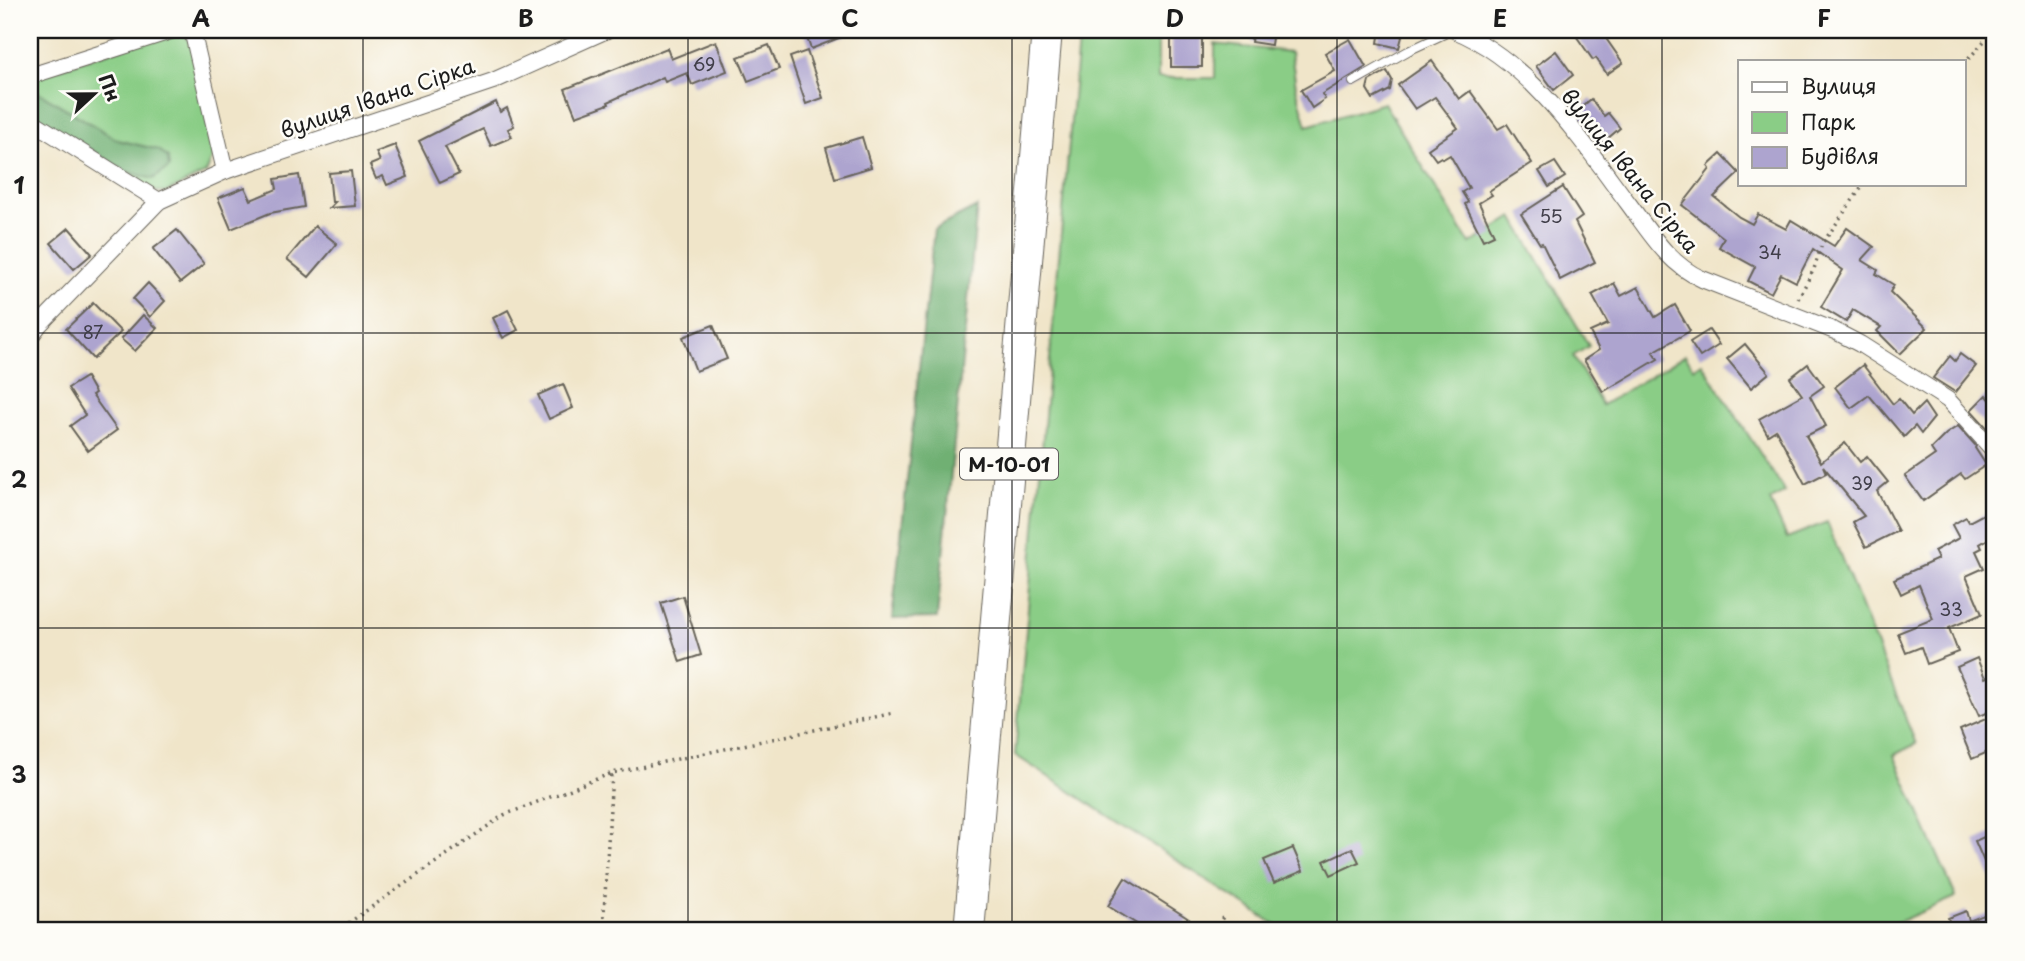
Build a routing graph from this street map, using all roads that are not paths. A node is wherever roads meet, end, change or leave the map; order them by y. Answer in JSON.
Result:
{"nodes":[{"id":1,"x":174,"y":30,"type":"edge"},
{"id":2,"x":192,"y":30,"type":"edge"},
{"id":3,"x":607,"y":30,"type":"edge"},
{"id":4,"x":1047,"y":30,"type":"edge"},
{"id":5,"x":1454,"y":30,"type":"edge"},
{"id":6,"x":30,"y":76,"type":"edge"},
{"id":7,"x":1353,"y":82,"type":"dead end"},
{"id":8,"x":30,"y":120,"type":"edge"},
{"id":9,"x":225,"y":171,"type":"junction"},
{"id":10,"x":159,"y":201,"type":"junction"},
{"id":11,"x":30,"y":337,"type":"edge"},
{"id":12,"x":1995,"y":452,"type":"edge"},
{"id":13,"x":969,"y":931,"type":"edge"}],
"edges":[{"from":1,"to":6,"type":"street"},
{"from":2,"to":9,"type":"street"},
{"from":3,"to":9,"type":"street","name":"вулиця Івана Сірка"},
{"from":4,"to":13,"type":"highway","number":"М-10-01"},
{"from":5,"to":7,"type":"lane"},
{"from":5,"to":12,"type":"street","name":"вулиця Івана Сірка"},
{"from":8,"to":10,"type":"street"},
{"from":9,"to":10,"type":"street","name":"вулиця Івана Сірка"},
{"from":10,"to":11,"type":"street","name":"вулиця Івана Сірка"}]}
